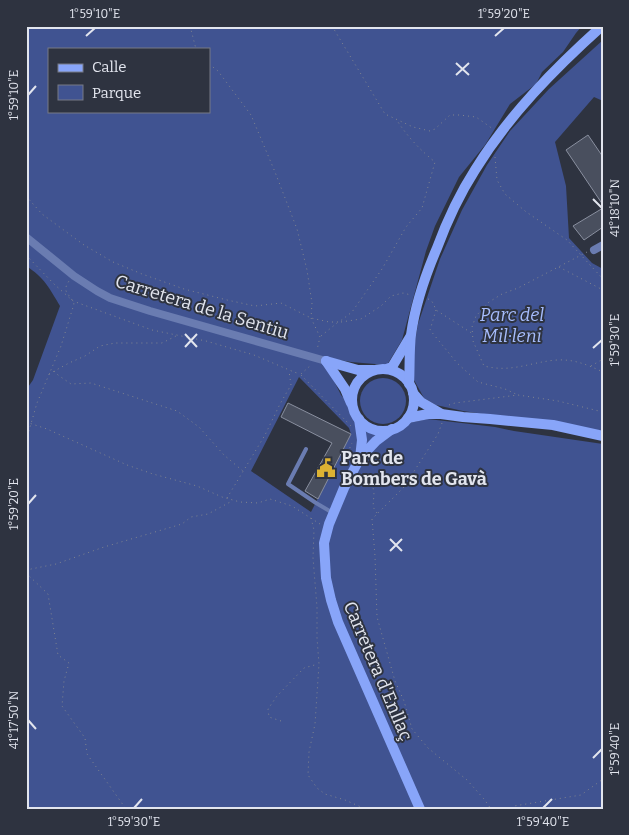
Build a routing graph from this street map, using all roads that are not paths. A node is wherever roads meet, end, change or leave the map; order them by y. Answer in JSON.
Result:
{"nodes":[{"id":1,"x":602,"y":27,"type":"edge"},
{"id":2,"x":26,"y":237,"type":"edge"},
{"id":3,"x":603,"y":245,"type":"edge"},
{"id":4,"x":594,"y":250,"type":"road end"},
{"id":5,"x":411,"y":336,"type":"junction"},
{"id":6,"x":326,"y":361,"type":"junction"},
{"id":7,"x":382,"y":370,"type":"junction"},
{"id":8,"x":411,"y":389,"type":"junction"},
{"id":9,"x":353,"y":405,"type":"junction"},
{"id":10,"x":443,"y":414,"type":"junction"},
{"id":11,"x":408,"y":418,"type":"junction"},
{"id":12,"x":359,"y":419,"type":"junction"},
{"id":13,"x":392,"y":429,"type":"junction"},
{"id":14,"x":603,"y":436,"type":"edge"},
{"id":15,"x":306,"y":449,"type":"dead end"},
{"id":16,"x":360,"y":458,"type":"junction"},
{"id":17,"x":332,"y":517,"type":"junction"},
{"id":18,"x":420,"y":809,"type":"edge"}],
"edges":[{"from":1,"to":5,"type":"street"},
{"from":2,"to":6,"type":"street","name":"Carretera de la Sentiu"},
{"from":3,"to":4,"type":"street"},
{"from":5,"to":7,"type":"street"},
{"from":5,"to":8,"type":"street"},
{"from":6,"to":7,"type":"street","name":"Carretera de la Sentiu"},
{"from":6,"to":9,"type":"street"},
{"from":7,"to":8,"type":"street"},
{"from":7,"to":9,"type":"street"},
{"from":8,"to":10,"type":"street"},
{"from":8,"to":11,"type":"street"},
{"from":9,"to":12,"type":"street"},
{"from":10,"to":11,"type":"street"},
{"from":10,"to":14,"type":"street"},
{"from":11,"to":13,"type":"street"},
{"from":12,"to":13,"type":"street"},
{"from":12,"to":16,"type":"street","name":"Carretera d'Enllaç"},
{"from":13,"to":16,"type":"street","name":"Carretera d'Enllaç"},
{"from":15,"to":17,"type":"lane"},
{"from":16,"to":17,"type":"street","name":"Carretera d'Enllaç"},
{"from":17,"to":18,"type":"street","name":"Carretera d'Enllaç"}]}
